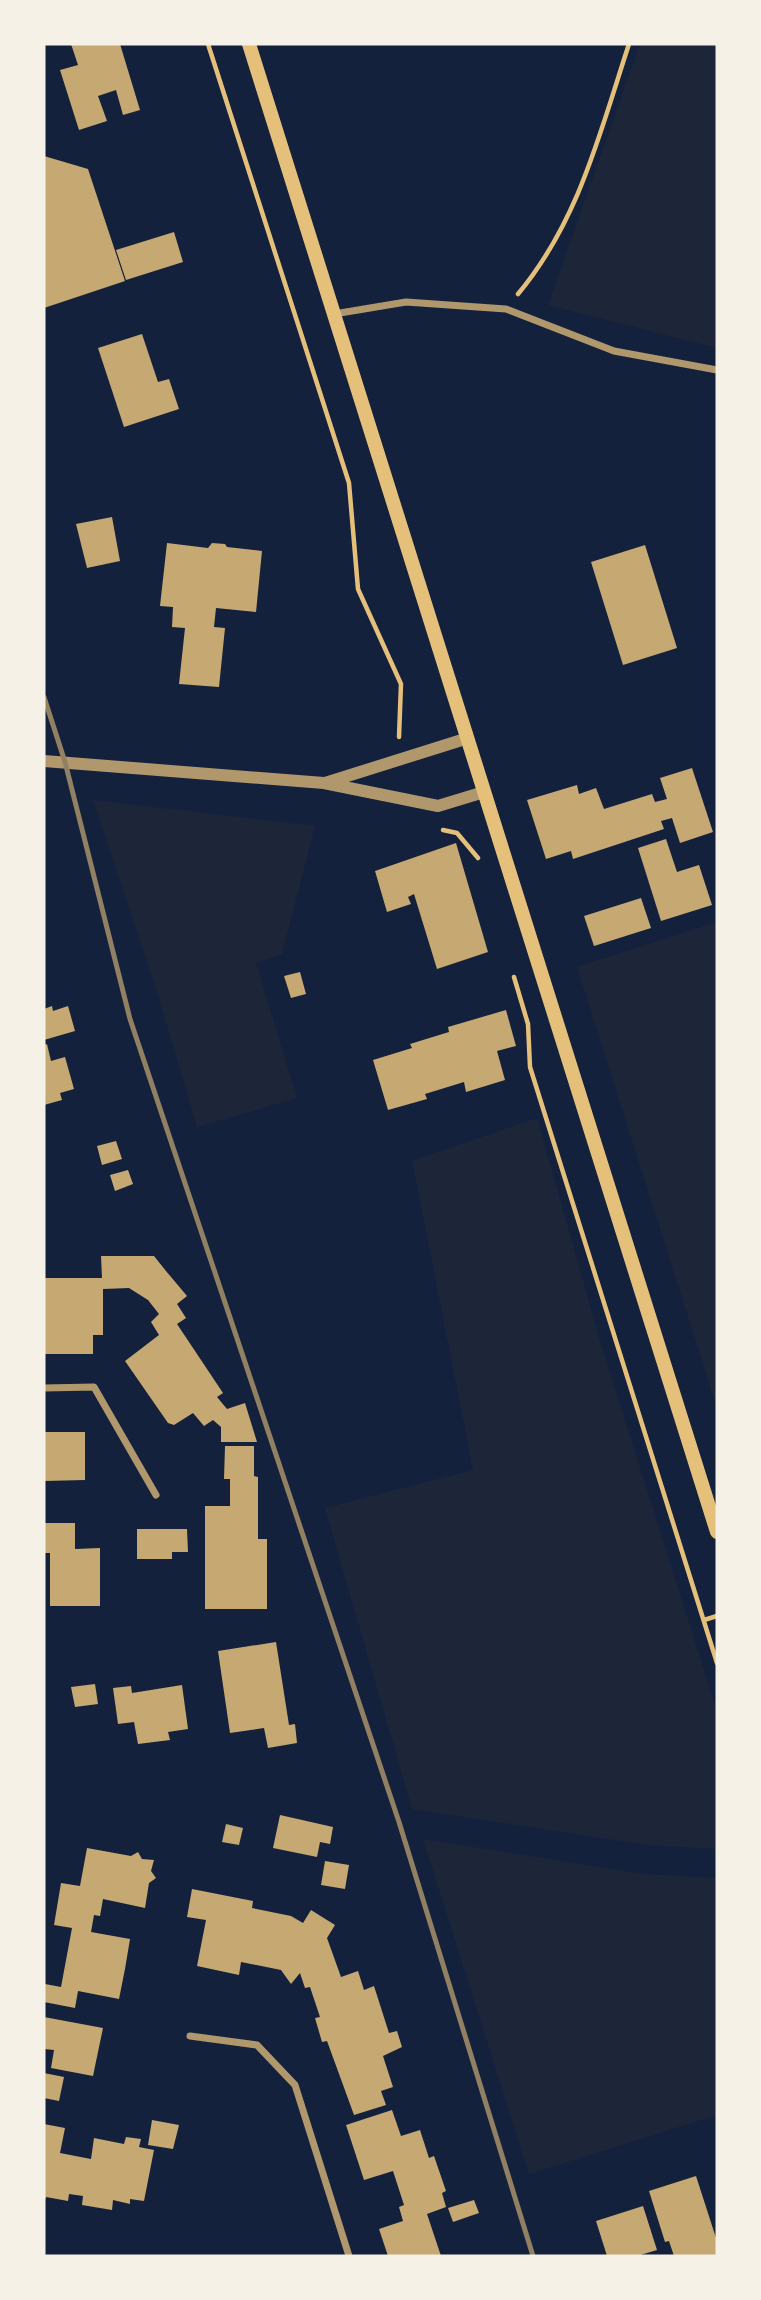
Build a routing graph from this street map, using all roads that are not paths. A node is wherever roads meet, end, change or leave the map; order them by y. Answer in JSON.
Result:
{"nodes":[{"id":1,"x":249,"y":44,"type":"edge"},
{"id":2,"x":334,"y":314,"type":"junction"},
{"id":3,"x":717,"y":370,"type":"edge"},
{"id":4,"x":466,"y":739,"type":"junction"},
{"id":5,"x":44,"y":761,"type":"edge"},
{"id":6,"x":324,"y":783,"type":"junction"},
{"id":7,"x":484,"y":792,"type":"junction"},
{"id":8,"x":44,"y":1388,"type":"edge"},
{"id":9,"x":156,"y":1495,"type":"dead end"},
{"id":10,"x":717,"y":1532,"type":"edge"},
{"id":11,"x":190,"y":2036,"type":"dead end"},
{"id":12,"x":349,"y":2256,"type":"edge"}],
"edges":[{"from":1,"to":2,"type":"main road"},
{"from":2,"to":3,"type":"street"},
{"from":2,"to":4,"type":"main road"},
{"from":4,"to":6,"type":"street"},
{"from":4,"to":7,"type":"main road"},
{"from":5,"to":6,"type":"street"},
{"from":6,"to":7,"type":"street"},
{"from":7,"to":10,"type":"main road"},
{"from":8,"to":9,"type":"street"},
{"from":11,"to":12,"type":"street"}]}
